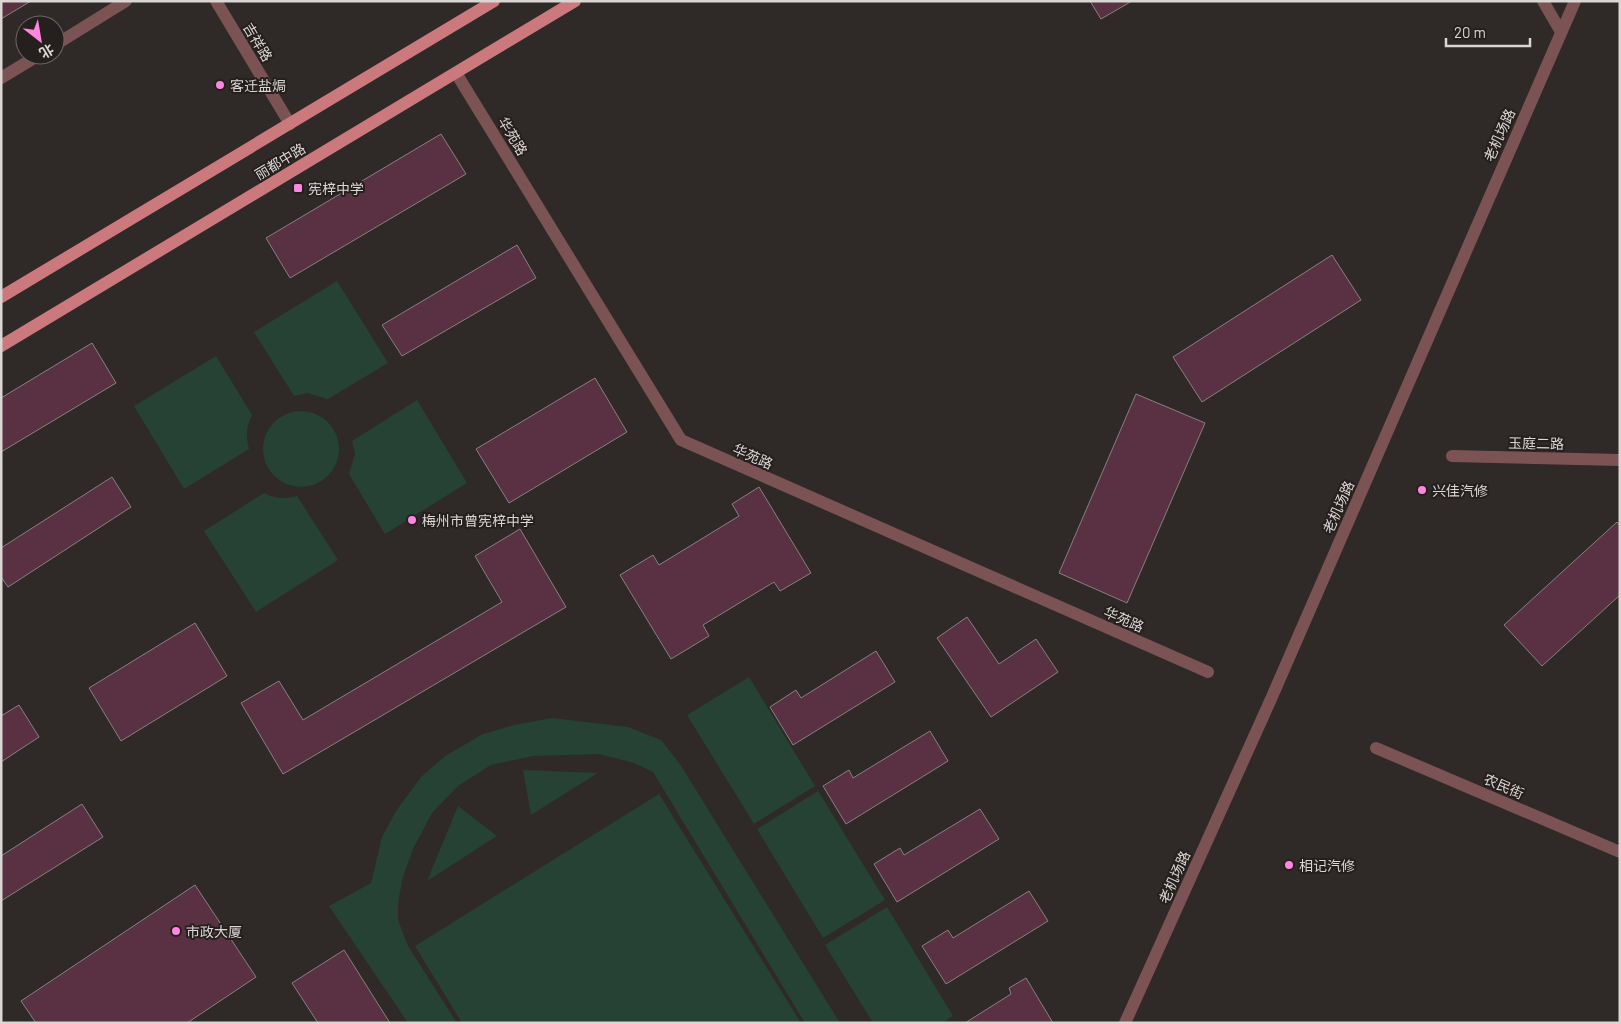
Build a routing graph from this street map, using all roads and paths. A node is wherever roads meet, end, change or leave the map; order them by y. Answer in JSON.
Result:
{"nodes":[{"id":1,"x":126,"y":1,"type":"edge"},
{"id":2,"x":216,"y":1,"type":"edge"},
{"id":3,"x":494,"y":1,"type":"edge"},
{"id":4,"x":575,"y":1,"type":"edge"},
{"id":5,"x":1543,"y":1,"type":"edge"},
{"id":6,"x":1575,"y":1,"type":"edge"},
{"id":7,"x":1561,"y":32,"type":"junction"},
{"id":8,"x":65,"y":39,"type":"edge"},
{"id":9,"x":22,"y":65,"type":"edge"},
{"id":10,"x":456,"y":73,"type":"junction"},
{"id":11,"x":1,"y":78,"type":"edge"},
{"id":12,"x":290,"y":124,"type":"junction"},
{"id":13,"x":1,"y":297,"type":"edge"},
{"id":14,"x":1,"y":346,"type":"edge"},
{"id":15,"x":1452,"y":456,"type":"dead end"},
{"id":16,"x":1620,"y":460,"type":"edge"},
{"id":17,"x":1208,"y":672,"type":"dead end"},
{"id":18,"x":1376,"y":748,"type":"dead end"},
{"id":19,"x":1620,"y":852,"type":"edge"},
{"id":20,"x":1125,"y":1023,"type":"edge"}],
"edges":[{"from":1,"to":8,"type":"street"},
{"from":2,"to":12,"type":"street","name":"吉祥路"},
{"from":3,"to":12,"type":"main road","name":"丽都中路"},
{"from":4,"to":10,"type":"main road","name":"丽都中路"},
{"from":5,"to":7,"type":"street"},
{"from":6,"to":7,"type":"street","name":"老机场路"},
{"from":7,"to":20,"type":"street","name":"老机场路"},
{"from":9,"to":11,"type":"street"},
{"from":10,"to":14,"type":"main road","name":"丽都中路"},
{"from":10,"to":17,"type":"street","name":"华苑路"},
{"from":12,"to":13,"type":"main road","name":"丽都中路"},
{"from":15,"to":16,"type":"street","name":"玉庭二路"},
{"from":18,"to":19,"type":"street","name":"农民街"}]}
